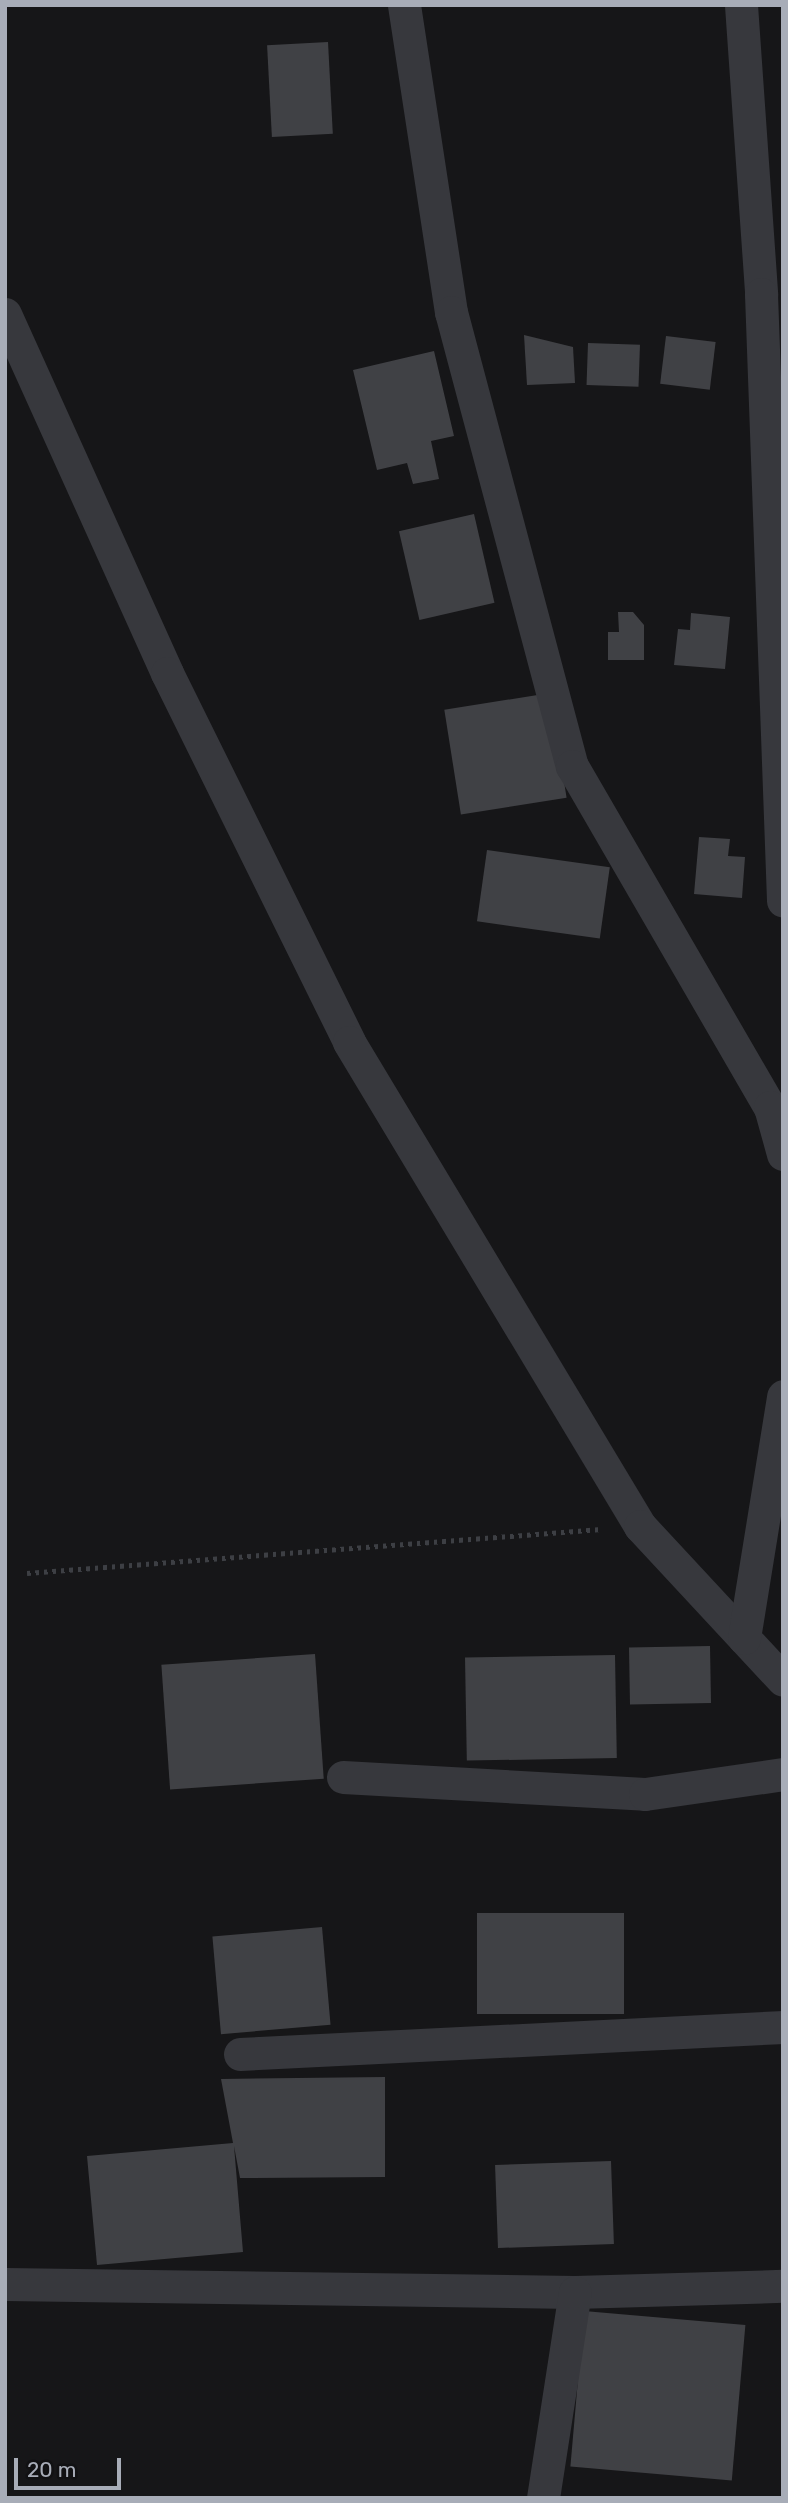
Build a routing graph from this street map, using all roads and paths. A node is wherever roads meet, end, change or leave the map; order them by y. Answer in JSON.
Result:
{"nodes":[{"id":1,"x":404,"y":5,"type":"edge"},
{"id":2,"x":741,"y":5,"type":"edge"},
{"id":3,"x":5,"y":314,"type":"edge"},
{"id":4,"x":783,"y":901,"type":"edge"},
{"id":5,"x":783,"y":1154,"type":"edge"},
{"id":6,"x":783,"y":1396,"type":"edge"},
{"id":7,"x":640,"y":1526,"type":"junction"},
{"id":8,"x":27,"y":1573,"type":"dead end"},
{"id":9,"x":744,"y":1638,"type":"junction"},
{"id":10,"x":783,"y":1680,"type":"edge"},
{"id":11,"x":783,"y":1774,"type":"edge"},
{"id":12,"x":344,"y":1777,"type":"dead end"},
{"id":13,"x":783,"y":2026,"type":"edge"},
{"id":14,"x":240,"y":2054,"type":"dead end"},
{"id":15,"x":5,"y":2284,"type":"edge"},
{"id":16,"x":783,"y":2286,"type":"edge"},
{"id":17,"x":575,"y":2292,"type":"junction"},
{"id":18,"x":543,"y":2498,"type":"edge"}],
"edges":[{"from":1,"to":5,"type":"street"},
{"from":2,"to":4,"type":"street"},
{"from":3,"to":7,"type":"street"},
{"from":6,"to":9,"type":"street"},
{"from":7,"to":8,"type":"path"},
{"from":7,"to":9,"type":"street"},
{"from":9,"to":10,"type":"street"},
{"from":11,"to":12,"type":"street"},
{"from":13,"to":14,"type":"street"},
{"from":15,"to":17,"type":"street"},
{"from":16,"to":17,"type":"street"},
{"from":17,"to":18,"type":"street"}]}
